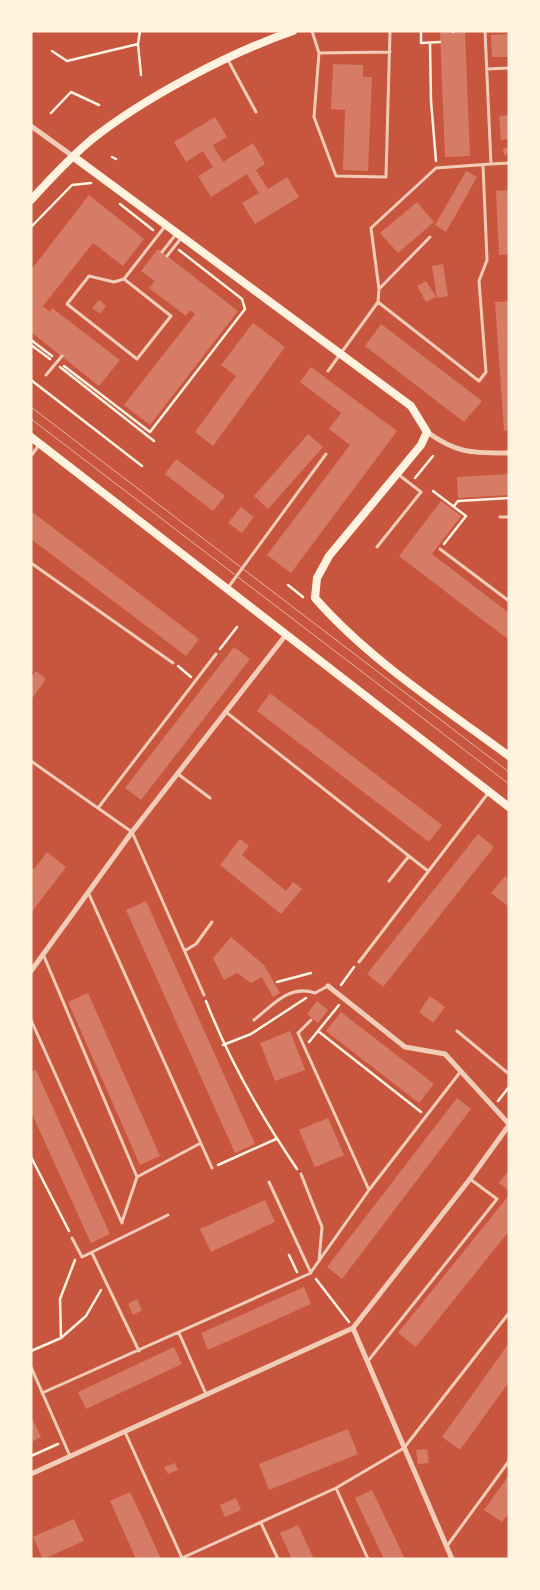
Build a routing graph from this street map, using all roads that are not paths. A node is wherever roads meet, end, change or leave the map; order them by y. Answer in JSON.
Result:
{"nodes":[{"id":1,"x":293,"y":31,"type":"edge"},
{"id":2,"x":312,"y":31,"type":"edge"},
{"id":3,"x":390,"y":31,"type":"edge"},
{"id":4,"x":485,"y":31,"type":"edge"},
{"id":5,"x":390,"y":52,"type":"junction"},
{"id":6,"x":320,"y":53,"type":"junction"},
{"id":7,"x":227,"y":59,"type":"junction"},
{"id":8,"x":509,"y":68,"type":"edge"},
{"id":9,"x":487,"y":69,"type":"junction"},
{"id":10,"x":256,"y":112,"type":"dead end"},
{"id":11,"x":31,"y":126,"type":"edge"},
{"id":12,"x":74,"y":157,"type":"junction"},
{"id":13,"x":509,"y":163,"type":"edge"},
{"id":14,"x":492,"y":164,"type":"junction"},
{"id":15,"x":483,"y":165,"type":"junction"},
{"id":16,"x":31,"y":200,"type":"edge"},
{"id":17,"x":167,"y":225,"type":"junction"},
{"id":18,"x":180,"y":234,"type":"junction"},
{"id":19,"x":430,"y":238,"type":"dead end"},
{"id":20,"x":162,"y":252,"type":"dead end"},
{"id":21,"x":167,"y":256,"type":"dead end"},
{"id":22,"x":124,"y":279,"type":"junction"},
{"id":23,"x":379,"y":289,"type":"junction"},
{"id":24,"x":378,"y":302,"type":"junction"},
{"id":25,"x":342,"y":354,"type":"junction"},
{"id":26,"x":62,"y":356,"type":"dead end"},
{"id":27,"x":328,"y":371,"type":"dead end"},
{"id":28,"x":46,"y":375,"type":"dead end"},
{"id":29,"x":427,"y":432,"type":"junction"},
{"id":30,"x":31,"y":437,"type":"edge"},
{"id":31,"x":39,"y":444,"type":"junction"},
{"id":32,"x":509,"y":453,"type":"edge"},
{"id":33,"x":326,"y":454,"type":"dead end"},
{"id":34,"x":31,"y":456,"type":"edge"},
{"id":35,"x":396,"y":473,"type":"junction"},
{"id":36,"x":500,"y":517,"type":"dead end"},
{"id":37,"x":509,"y":517,"type":"edge"},
{"id":38,"x":377,"y":547,"type":"dead end"},
{"id":39,"x":440,"y":549,"type":"road end"},
{"id":40,"x":31,"y":563,"type":"edge"},
{"id":41,"x":226,"y":590,"type":"junction"},
{"id":42,"x":509,"y":601,"type":"edge"},
{"id":43,"x":286,"y":636,"type":"junction"},
{"id":44,"x":216,"y":654,"type":"road end"},
{"id":45,"x":174,"y":663,"type":"road end"},
{"id":46,"x":225,"y":712,"type":"junction"},
{"id":47,"x":509,"y":756,"type":"edge"},
{"id":48,"x":31,"y":760,"type":"edge"},
{"id":49,"x":178,"y":773,"type":"junction"},
{"id":50,"x":489,"y":792,"type":"junction"},
{"id":51,"x":210,"y":798,"type":"dead end"},
{"id":52,"x":509,"y":807,"type":"edge"},
{"id":53,"x":98,"y":808,"type":"junction"},
{"id":54,"x":132,"y":832,"type":"junction"},
{"id":55,"x":409,"y":856,"type":"junction"},
{"id":56,"x":428,"y":871,"type":"junction"},
{"id":57,"x":389,"y":881,"type":"dead end"},
{"id":58,"x":88,"y":892,"type":"junction"},
{"id":59,"x":212,"y":922,"type":"dead end"},
{"id":60,"x":186,"y":950,"type":"junction"},
{"id":61,"x":43,"y":954,"type":"junction"},
{"id":62,"x":359,"y":962,"type":"road end"},
{"id":63,"x":31,"y":971,"type":"edge"},
{"id":64,"x":328,"y":986,"type":"joint"},
{"id":65,"x":204,"y":996,"type":"road end"},
{"id":66,"x":31,"y":1020,"type":"edge"},
{"id":67,"x":254,"y":1020,"type":"dead end"},
{"id":68,"x":311,"y":1020,"type":"dead end"},
{"id":69,"x":457,"y":1031,"type":"dead end"},
{"id":70,"x":461,"y":1071,"type":"junction"},
{"id":71,"x":509,"y":1074,"type":"edge"},
{"id":72,"x":509,"y":1125,"type":"edge"},
{"id":73,"x":199,"y":1144,"type":"junction"},
{"id":74,"x":212,"y":1168,"type":"road end"},
{"id":75,"x":301,"y":1174,"type":"road end"},
{"id":76,"x":137,"y":1177,"type":"junction"},
{"id":77,"x":470,"y":1179,"type":"junction"},
{"id":78,"x":270,"y":1182,"type":"dead end"},
{"id":79,"x":369,"y":1190,"type":"junction"},
{"id":80,"x":168,"y":1215,"type":"dead end"},
{"id":81,"x":72,"y":1238,"type":"road end"},
{"id":82,"x":92,"y":1253,"type":"junction"},
{"id":83,"x":318,"y":1262,"type":"junction"},
{"id":84,"x":311,"y":1272,"type":"junction"},
{"id":85,"x":509,"y":1314,"type":"edge"},
{"id":86,"x":353,"y":1328,"type":"junction"},
{"id":87,"x":179,"y":1333,"type":"junction"},
{"id":88,"x":139,"y":1351,"type":"junction"},
{"id":89,"x":367,"y":1362,"type":"junction"},
{"id":90,"x":31,"y":1367,"type":"edge"},
{"id":91,"x":42,"y":1393,"type":"junction"},
{"id":92,"x":206,"y":1394,"type":"junction"},
{"id":93,"x":125,"y":1431,"type":"junction"},
{"id":94,"x":404,"y":1448,"type":"junction"},
{"id":95,"x":71,"y":1456,"type":"junction"},
{"id":96,"x":509,"y":1461,"type":"edge"},
{"id":97,"x":31,"y":1474,"type":"edge"},
{"id":98,"x":336,"y":1488,"type":"junction"},
{"id":99,"x":261,"y":1523,"type":"junction"},
{"id":100,"x":447,"y":1547,"type":"junction"},
{"id":101,"x":182,"y":1558,"type":"edge"},
{"id":102,"x":278,"y":1559,"type":"edge"},
{"id":103,"x":368,"y":1559,"type":"edge"},
{"id":104,"x":452,"y":1559,"type":"edge"}],
"edges":[{"from":1,"to":7,"type":"main road"},
{"from":2,"to":6,"type":"lane"},
{"from":3,"to":5,"type":"lane"},
{"from":4,"to":9,"type":"lane"},
{"from":5,"to":6,"type":"lane"},
{"from":5,"to":6,"type":"lane"},
{"from":7,"to":10,"type":"lane"},
{"from":7,"to":12,"type":"main road"},
{"from":8,"to":9,"type":"lane"},
{"from":9,"to":14,"type":"lane"},
{"from":11,"to":12,"type":"street"},
{"from":12,"to":16,"type":"main road"},
{"from":12,"to":17,"type":"main road"},
{"from":13,"to":14,"type":"lane"},
{"from":14,"to":15,"type":"lane"},
{"from":15,"to":23,"type":"lane"},
{"from":15,"to":24,"type":"lane"},
{"from":17,"to":18,"type":"main road"},
{"from":17,"to":22,"type":"lane"},
{"from":18,"to":20,"type":"lane"},
{"from":18,"to":21,"type":"lane"},
{"from":18,"to":25,"type":"main road"},
{"from":19,"to":23,"type":"lane"},
{"from":22,"to":22,"type":"lane"},
{"from":23,"to":24,"type":"lane"},
{"from":24,"to":25,"type":"lane"},
{"from":25,"to":27,"type":"lane"},
{"from":25,"to":29,"type":"main road"},
{"from":26,"to":28,"type":"lane"},
{"from":29,"to":32,"type":"street"},
{"from":29,"to":35,"type":"main road"},
{"from":30,"to":31,"type":"main road"},
{"from":31,"to":34,"type":"lane"},
{"from":31,"to":41,"type":"main road"},
{"from":33,"to":41,"type":"lane"},
{"from":35,"to":38,"type":"lane"},
{"from":35,"to":47,"type":"main road"},
{"from":36,"to":37,"type":"lane"},
{"from":39,"to":42,"type":"lane"},
{"from":40,"to":45,"type":"lane"},
{"from":41,"to":43,"type":"main road"},
{"from":43,"to":46,"type":"street"},
{"from":43,"to":50,"type":"main road"},
{"from":44,"to":53,"type":"lane"},
{"from":46,"to":49,"type":"street"},
{"from":46,"to":55,"type":"lane"},
{"from":48,"to":53,"type":"lane"},
{"from":49,"to":51,"type":"lane"},
{"from":49,"to":54,"type":"street"},
{"from":50,"to":52,"type":"main road"},
{"from":50,"to":56,"type":"lane"},
{"from":53,"to":54,"type":"lane"},
{"from":54,"to":58,"type":"street"},
{"from":54,"to":60,"type":"lane"},
{"from":55,"to":56,"type":"lane"},
{"from":55,"to":57,"type":"lane"},
{"from":56,"to":62,"type":"lane"},
{"from":58,"to":61,"type":"street"},
{"from":58,"to":73,"type":"lane"},
{"from":59,"to":60,"type":"lane"},
{"from":60,"to":65,"type":"lane"},
{"from":61,"to":63,"type":"street"},
{"from":61,"to":76,"type":"lane"},
{"from":64,"to":67,"type":"lane"},
{"from":64,"to":70,"type":"street"},
{"from":66,"to":76,"type":"lane"},
{"from":68,"to":79,"type":"lane"},
{"from":69,"to":71,"type":"lane"},
{"from":70,"to":72,"type":"street"},
{"from":70,"to":79,"type":"lane"},
{"from":72,"to":77,"type":"street"},
{"from":73,"to":74,"type":"lane"},
{"from":73,"to":76,"type":"lane"},
{"from":75,"to":83,"type":"lane"},
{"from":77,"to":86,"type":"street"},
{"from":77,"to":89,"type":"lane"},
{"from":78,"to":84,"type":"lane"},
{"from":79,"to":83,"type":"lane"},
{"from":80,"to":82,"type":"lane"},
{"from":81,"to":82,"type":"lane"},
{"from":82,"to":88,"type":"lane"},
{"from":83,"to":84,"type":"lane"},
{"from":84,"to":87,"type":"lane"},
{"from":85,"to":94,"type":"lane"},
{"from":86,"to":89,"type":"street"},
{"from":86,"to":92,"type":"street"},
{"from":87,"to":88,"type":"lane"},
{"from":87,"to":92,"type":"lane"},
{"from":88,"to":91,"type":"lane"},
{"from":89,"to":94,"type":"street"},
{"from":90,"to":91,"type":"lane"},
{"from":91,"to":95,"type":"lane"},
{"from":92,"to":93,"type":"street"},
{"from":93,"to":95,"type":"street"},
{"from":93,"to":101,"type":"lane"},
{"from":94,"to":98,"type":"lane"},
{"from":94,"to":100,"type":"street"},
{"from":95,"to":97,"type":"street"},
{"from":96,"to":100,"type":"lane"},
{"from":98,"to":99,"type":"lane"},
{"from":98,"to":103,"type":"lane"},
{"from":99,"to":101,"type":"lane"},
{"from":99,"to":102,"type":"lane"},
{"from":100,"to":104,"type":"street"}]}
